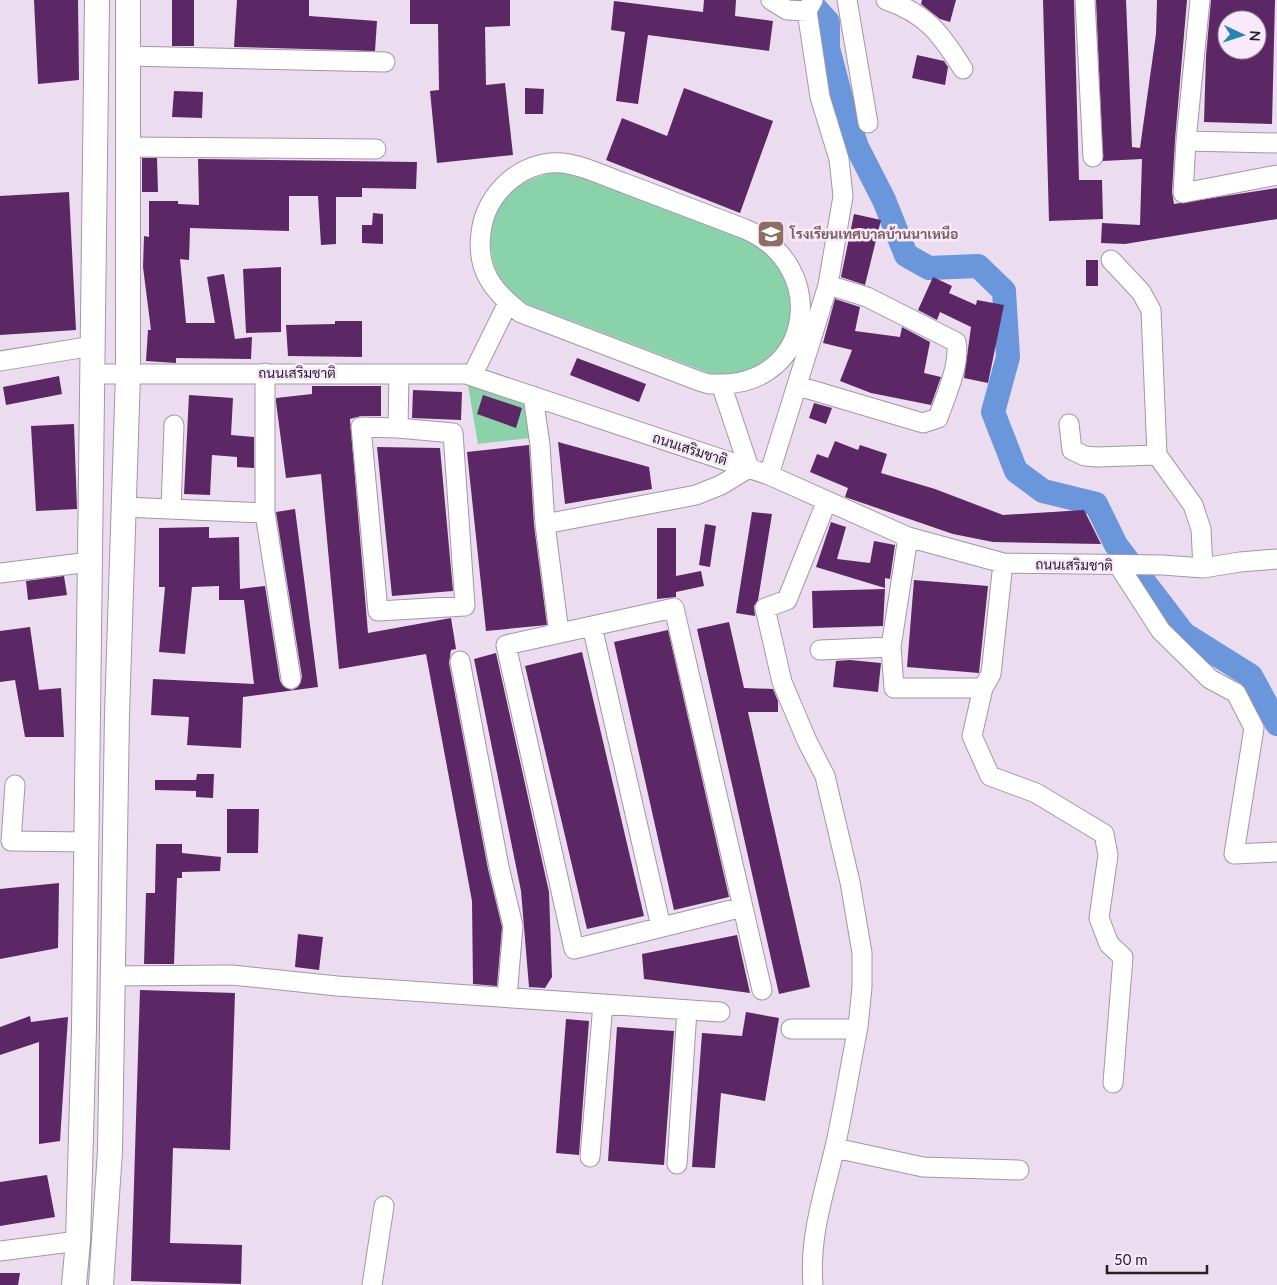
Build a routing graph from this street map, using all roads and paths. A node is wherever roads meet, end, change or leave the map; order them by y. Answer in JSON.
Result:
{"nodes":[{"id":1,"x":98,"y":0,"type":"edge"},
{"id":2,"x":128,"y":0,"type":"edge"},
{"id":3,"x":771,"y":0,"type":"edge"},
{"id":4,"x":847,"y":0,"type":"edge"},
{"id":5,"x":886,"y":0,"type":"edge"},
{"id":6,"x":1085,"y":0,"type":"edge"},
{"id":7,"x":1200,"y":0,"type":"edge"},
{"id":8,"x":907,"y":3,"type":"edge"},
{"id":9,"x":809,"y":7,"type":"edge"},
{"id":10,"x":127,"y":56,"type":"junction"},
{"id":11,"x":385,"y":62,"type":"dead end"},
{"id":12,"x":963,"y":69,"type":"dead end"},
{"id":13,"x":868,"y":123,"type":"dead end"},
{"id":14,"x":1186,"y":141,"type":"junction"},
{"id":15,"x":1277,"y":143,"type":"edge"},
{"id":16,"x":127,"y":147,"type":"junction"},
{"id":17,"x":376,"y":149,"type":"dead end"},
{"id":18,"x":1093,"y":157,"type":"dead end"},
{"id":19,"x":1277,"y":175,"type":"edge"},
{"id":20,"x":1111,"y":260,"type":"dead end"},
{"id":21,"x":828,"y":285,"type":"junction"},
{"id":22,"x":508,"y":303,"type":"junction"},
{"id":23,"x":93,"y":346,"type":"junction"},
{"id":24,"x":0,"y":361,"type":"edge"},
{"id":25,"x":265,"y":373,"type":"junction"},
{"id":26,"x":93,"y":374,"type":"junction"},
{"id":27,"x":128,"y":374,"type":"junction"},
{"id":28,"x":398,"y":374,"type":"junction"},
{"id":29,"x":472,"y":376,"type":"junction"},
{"id":30,"x":721,"y":384,"type":"junction"},
{"id":31,"x":798,"y":386,"type":"junction"},
{"id":32,"x":533,"y":396,"type":"junction"},
{"id":33,"x":1069,"y":424,"type":"dead end"},
{"id":34,"x":174,"y":425,"type":"dead end"},
{"id":35,"x":398,"y":428,"type":"junction"},
{"id":36,"x":1157,"y":455,"type":"junction"},
{"id":37,"x":749,"y":468,"type":"junction"},
{"id":38,"x":769,"y":475,"type":"junction"},
{"id":39,"x":826,"y":503,"type":"junction"},
{"id":40,"x":123,"y":507,"type":"junction"},
{"id":41,"x":171,"y":509,"type":"junction"},
{"id":42,"x":265,"y":513,"type":"junction"},
{"id":43,"x":545,"y":524,"type":"junction"},
{"id":44,"x":908,"y":537,"type":"junction"},
{"id":45,"x":1277,"y":560,"type":"edge"},
{"id":46,"x":90,"y":562,"type":"junction"},
{"id":47,"x":1003,"y":563,"type":"junction"},
{"id":48,"x":1119,"y":566,"type":"junction"},
{"id":49,"x":1203,"y":568,"type":"junction"},
{"id":50,"x":0,"y":573,"type":"edge"},
{"id":51,"x":592,"y":626,"type":"junction"},
{"id":52,"x":559,"y":632,"type":"junction"},
{"id":53,"x":891,"y":647,"type":"junction"},
{"id":54,"x":820,"y":650,"type":"dead end"},
{"id":55,"x":460,"y":661,"type":"dead end"},
{"id":56,"x":291,"y":679,"type":"dead end"},
{"id":57,"x":983,"y":688,"type":"junction"},
{"id":58,"x":15,"y":786,"type":"dead end"},
{"id":59,"x":87,"y":842,"type":"junction"},
{"id":60,"x":1277,"y":852,"type":"edge"},
{"id":61,"x":743,"y":907,"type":"junction"},
{"id":62,"x":661,"y":927,"type":"junction"},
{"id":63,"x":112,"y":976,"type":"junction"},
{"id":64,"x":762,"y":990,"type":"dead end"},
{"id":65,"x":507,"y":998,"type":"junction"},
{"id":66,"x":604,"y":1004,"type":"junction"},
{"id":67,"x":686,"y":1010,"type":"junction"},
{"id":68,"x":720,"y":1012,"type":"dead end"},
{"id":69,"x":858,"y":1027,"type":"junction"},
{"id":70,"x":791,"y":1029,"type":"dead end"},
{"id":71,"x":1113,"y":1083,"type":"dead end"},
{"id":72,"x":835,"y":1148,"type":"junction"},
{"id":73,"x":590,"y":1157,"type":"dead end"},
{"id":74,"x":677,"y":1164,"type":"dead end"},
{"id":75,"x":1019,"y":1170,"type":"dead end"},
{"id":76,"x":384,"y":1206,"type":"dead end"},
{"id":77,"x":78,"y":1241,"type":"junction"},
{"id":78,"x":0,"y":1251,"type":"edge"},
{"id":79,"x":74,"y":1285,"type":"edge"},
{"id":80,"x":101,"y":1285,"type":"edge"},
{"id":81,"x":372,"y":1285,"type":"edge"},
{"id":82,"x":813,"y":1285,"type":"edge"}],
"edges":[{"from":1,"to":23,"type":"main road"},
{"from":2,"to":10,"type":"main road"},
{"from":3,"to":9,"type":"street"},
{"from":4,"to":13,"type":"street"},
{"from":5,"to":8,"type":"street"},
{"from":6,"to":18,"type":"street"},
{"from":7,"to":14,"type":"street"},
{"from":8,"to":12,"type":"street"},
{"from":9,"to":21,"type":"street"},
{"from":10,"to":11,"type":"street"},
{"from":10,"to":16,"type":"main road"},
{"from":14,"to":15,"type":"street"},
{"from":14,"to":19,"type":"street"},
{"from":16,"to":17,"type":"street"},
{"from":16,"to":27,"type":"main road"},
{"from":20,"to":36,"type":"street"},
{"from":21,"to":31,"type":"street"},
{"from":21,"to":31,"type":"street"},
{"from":22,"to":29,"type":"street"},
{"from":22,"to":30,"type":"street"},
{"from":22,"to":30,"type":"street"},
{"from":23,"to":24,"type":"street"},
{"from":23,"to":26,"type":"main road"},
{"from":25,"to":27,"type":"street","name":"ถนนเสริมชาติ"},
{"from":25,"to":28,"type":"street","name":"ถนนเสริมชาติ"},
{"from":25,"to":42,"type":"street"},
{"from":26,"to":27,"type":"street","name":"ถนนเสริมชาติ"},
{"from":26,"to":46,"type":"main road"},
{"from":27,"to":40,"type":"main road"},
{"from":28,"to":29,"type":"street","name":"ถนนเสริมชาติ"},
{"from":28,"to":35,"type":"street"},
{"from":29,"to":32,"type":"street","name":"ถนนเสริมชาติ"},
{"from":30,"to":37,"type":"street"},
{"from":31,"to":38,"type":"street"},
{"from":32,"to":37,"type":"street","name":"ถนนเสริมชาติ"},
{"from":32,"to":43,"type":"street"},
{"from":33,"to":36,"type":"street"},
{"from":34,"to":41,"type":"street"},
{"from":35,"to":35,"type":"street"},
{"from":36,"to":49,"type":"street"},
{"from":37,"to":38,"type":"street","name":"ถนนเสริมชาติ"},
{"from":37,"to":43,"type":"street"},
{"from":38,"to":39,"type":"street","name":"ถนนเสริมชาติ"},
{"from":39,"to":44,"type":"street","name":"ถนนเสริมชาติ"},
{"from":39,"to":69,"type":"street"},
{"from":40,"to":41,"type":"street"},
{"from":40,"to":63,"type":"main road"},
{"from":41,"to":42,"type":"street"},
{"from":42,"to":56,"type":"street"},
{"from":43,"to":52,"type":"street"},
{"from":44,"to":47,"type":"street","name":"ถนนเสริมชาติ"},
{"from":44,"to":53,"type":"street"},
{"from":45,"to":49,"type":"street","name":"ถนนเสริมชาติ"},
{"from":46,"to":50,"type":"street"},
{"from":46,"to":59,"type":"main road"},
{"from":47,"to":48,"type":"street","name":"ถนนเสริมชาติ"},
{"from":47,"to":57,"type":"street"},
{"from":48,"to":49,"type":"street","name":"ถนนเสริมชาติ"},
{"from":48,"to":60,"type":"street"},
{"from":51,"to":52,"type":"street"},
{"from":51,"to":61,"type":"street"},
{"from":51,"to":62,"type":"street"},
{"from":52,"to":62,"type":"street"},
{"from":53,"to":54,"type":"street"},
{"from":53,"to":57,"type":"street"},
{"from":55,"to":65,"type":"street"},
{"from":57,"to":71,"type":"street"},
{"from":58,"to":59,"type":"street"},
{"from":59,"to":77,"type":"main road"},
{"from":61,"to":62,"type":"street"},
{"from":61,"to":64,"type":"street"},
{"from":63,"to":65,"type":"street"},
{"from":63,"to":80,"type":"main road"},
{"from":65,"to":66,"type":"street"},
{"from":66,"to":67,"type":"street"},
{"from":66,"to":73,"type":"street"},
{"from":67,"to":68,"type":"street"},
{"from":67,"to":74,"type":"street"},
{"from":69,"to":70,"type":"street"},
{"from":69,"to":72,"type":"street"},
{"from":72,"to":75,"type":"street"},
{"from":72,"to":82,"type":"street"},
{"from":76,"to":81,"type":"street"},
{"from":77,"to":78,"type":"street"},
{"from":77,"to":79,"type":"main road"}]}
